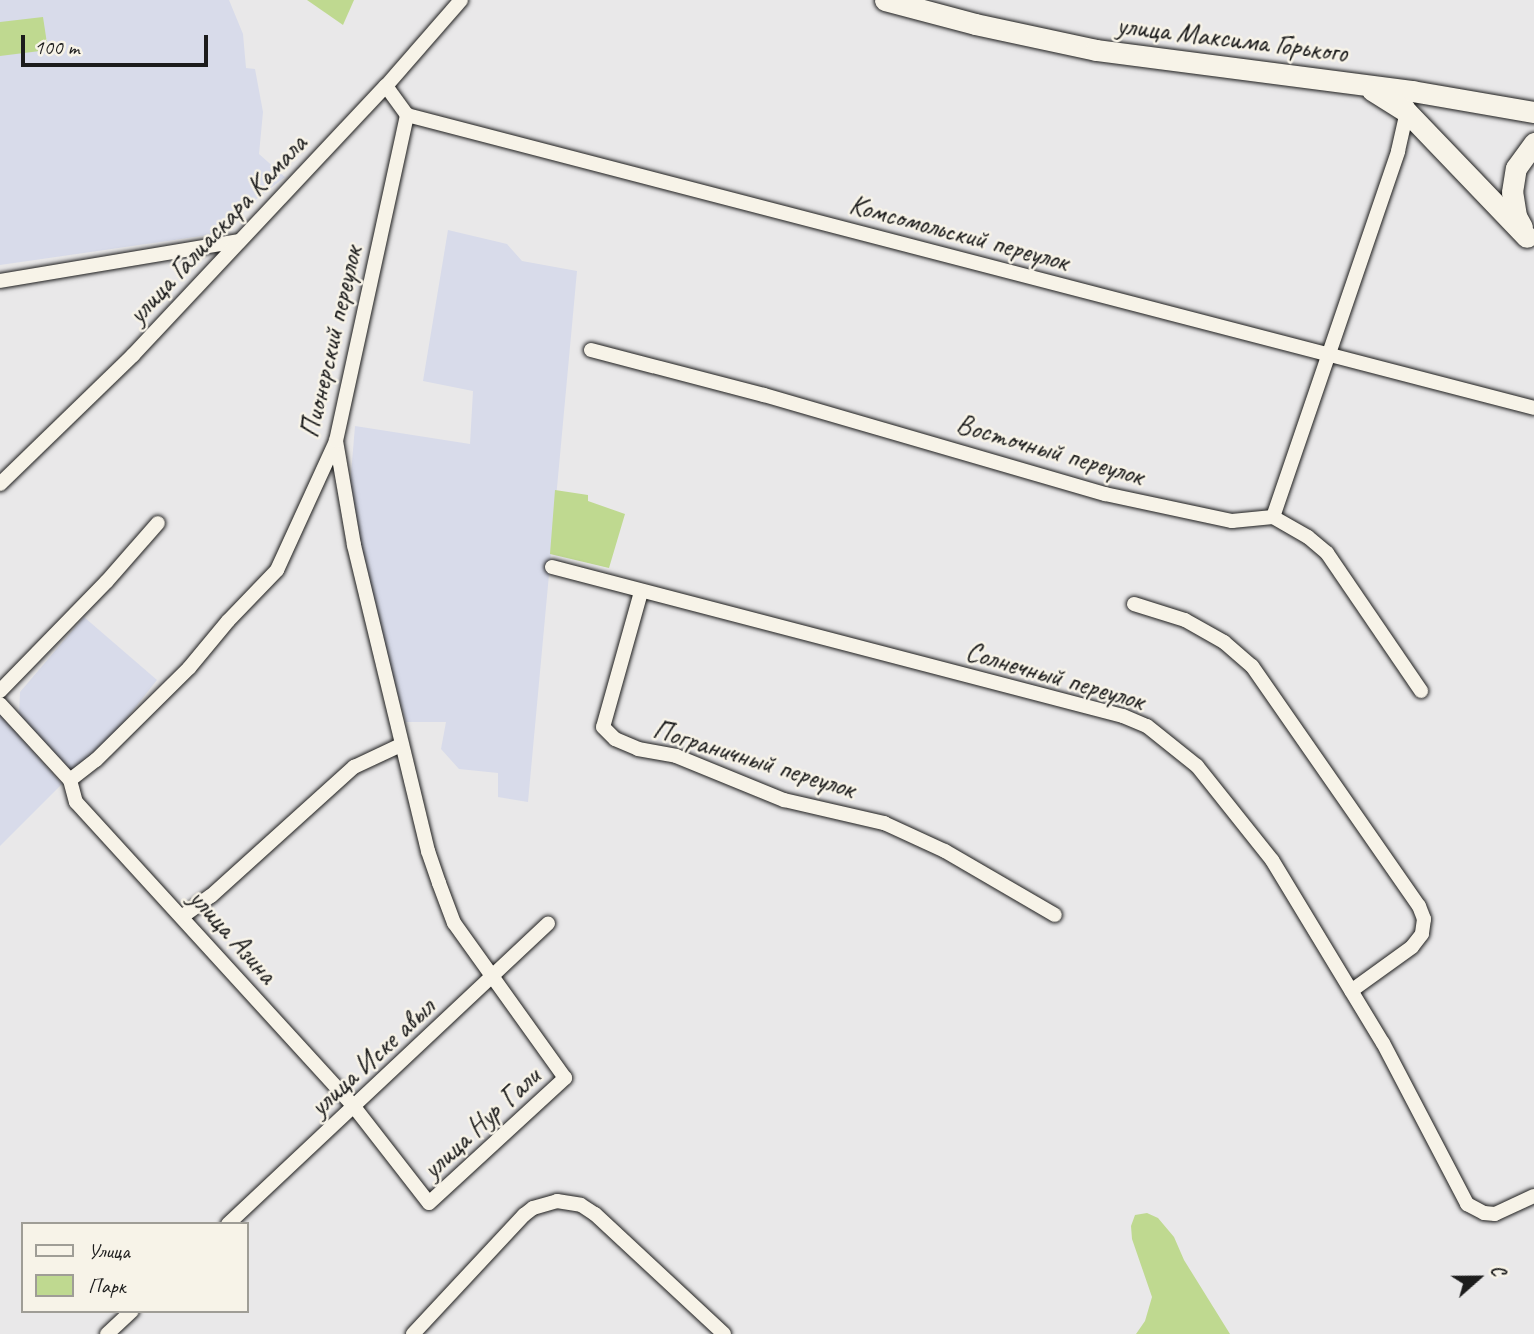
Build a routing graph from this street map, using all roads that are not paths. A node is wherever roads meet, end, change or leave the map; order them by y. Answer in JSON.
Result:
{"nodes":[{"id":1,"x":461,"y":0,"type":"edge"},
{"id":2,"x":885,"y":0,"type":"edge"},
{"id":3,"x":1358,"y":83,"type":"junction"},
{"id":4,"x":386,"y":86,"type":"junction"},
{"id":5,"x":1412,"y":91,"type":"junction"},
{"id":6,"x":1407,"y":112,"type":"junction"},
{"id":7,"x":1534,"y":112,"type":"edge"},
{"id":8,"x":407,"y":116,"type":"junction"},
{"id":9,"x":1534,"y":142,"type":"edge"},
{"id":10,"x":1531,"y":240,"type":"edge"},
{"id":11,"x":239,"y":241,"type":"junction"},
{"id":12,"x":0,"y":281,"type":"edge"},
{"id":13,"x":591,"y":350,"type":"dead end"},
{"id":14,"x":1326,"y":354,"type":"junction"},
{"id":15,"x":1534,"y":408,"type":"edge"},
{"id":16,"x":336,"y":441,"type":"junction"},
{"id":17,"x":0,"y":484,"type":"edge"},
{"id":18,"x":1273,"y":517,"type":"junction"},
{"id":19,"x":158,"y":523,"type":"dead end"},
{"id":20,"x":552,"y":567,"type":"dead end"},
{"id":21,"x":641,"y":592,"type":"junction"},
{"id":22,"x":1134,"y":604,"type":"dead end"},
{"id":23,"x":0,"y":691,"type":"edge"},
{"id":24,"x":1421,"y":691,"type":"dead end"},
{"id":25,"x":0,"y":704,"type":"edge"},
{"id":26,"x":401,"y":745,"type":"junction"},
{"id":27,"x":70,"y":780,"type":"junction"},
{"id":28,"x":1055,"y":915,"type":"dead end"},
{"id":29,"x":183,"y":916,"type":"junction"},
{"id":30,"x":548,"y":924,"type":"dead end"},
{"id":31,"x":492,"y":978,"type":"junction"},
{"id":32,"x":1351,"y":991,"type":"junction"},
{"id":33,"x":355,"y":1108,"type":"junction"},
{"id":34,"x":1534,"y":1196,"type":"edge"},
{"id":35,"x":429,"y":1203,"type":"joint"},
{"id":36,"x":230,"y":1222,"type":"edge"},
{"id":37,"x":130,"y":1313,"type":"edge"},
{"id":38,"x":107,"y":1334,"type":"edge"},
{"id":39,"x":413,"y":1334,"type":"edge"},
{"id":40,"x":724,"y":1334,"type":"edge"}],
"edges":[{"from":1,"to":4,"type":"street","name":"улица Галиаскара Камала"},
{"from":2,"to":3,"type":"main road","name":"улица Максима Горького"},
{"from":3,"to":5,"type":"main road","name":"улица Максима Горького"},
{"from":3,"to":6,"type":"main road"},
{"from":4,"to":8,"type":"street"},
{"from":4,"to":11,"type":"street","name":"улица Галиаскара Камала"},
{"from":5,"to":6,"type":"street"},
{"from":5,"to":7,"type":"main road","name":"улица Максима Горького"},
{"from":6,"to":10,"type":"main road"},
{"from":6,"to":14,"type":"street"},
{"from":8,"to":14,"type":"street","name":"Комсомольский переулок"},
{"from":8,"to":16,"type":"street","name":"Пионерский переулок"},
{"from":9,"to":10,"type":"main road"},
{"from":11,"to":12,"type":"street"},
{"from":11,"to":17,"type":"street","name":"улица Галиаскара Камала"},
{"from":13,"to":18,"type":"street","name":"Восточный переулок"},
{"from":14,"to":15,"type":"street","name":"Комсомольский переулок"},
{"from":14,"to":18,"type":"street"},
{"from":16,"to":26,"type":"street"},
{"from":16,"to":27,"type":"street","name":"Пионерский переулок"},
{"from":18,"to":24,"type":"street"},
{"from":19,"to":23,"type":"street"},
{"from":20,"to":21,"type":"street","name":"Солнечный переулок"},
{"from":21,"to":28,"type":"street","name":"Пограничный переулок"},
{"from":21,"to":32,"type":"street","name":"Солнечный переулок"},
{"from":22,"to":32,"type":"street"},
{"from":25,"to":27,"type":"street","name":"улица Азина"},
{"from":26,"to":29,"type":"street"},
{"from":26,"to":31,"type":"street"},
{"from":27,"to":29,"type":"street","name":"улица Азина"},
{"from":29,"to":33,"type":"street","name":"улица Азина"},
{"from":30,"to":31,"type":"street","name":"улица Иске авыл"},
{"from":31,"to":33,"type":"street","name":"улица Иске авыл"},
{"from":31,"to":35,"type":"street","name":"улица Нур Гали"},
{"from":32,"to":34,"type":"street","name":"Солнечный переулок"},
{"from":33,"to":35,"type":"street","name":"улица Азина"},
{"from":33,"to":36,"type":"street","name":"улица Иске авыл"},
{"from":37,"to":38,"type":"street"},
{"from":39,"to":40,"type":"street"}]}
